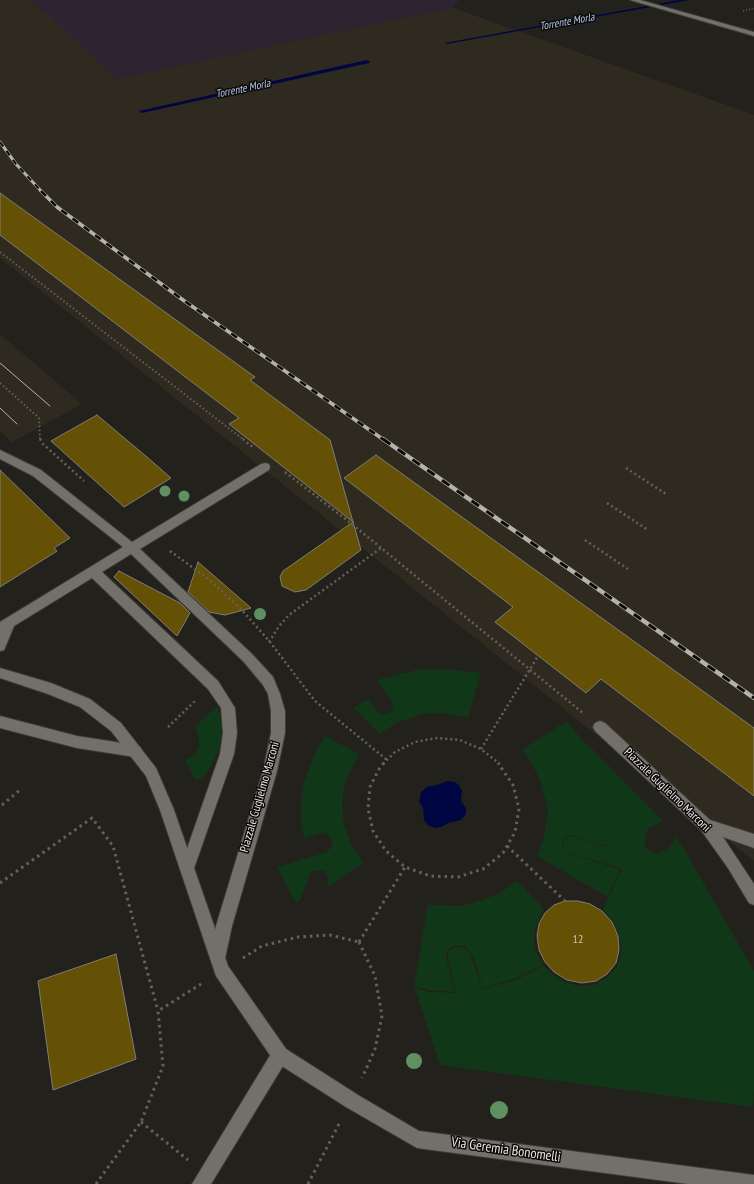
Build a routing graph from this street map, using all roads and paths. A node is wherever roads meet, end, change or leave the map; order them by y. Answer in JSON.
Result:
{"nodes":[{"id":1,"x":633,"y":0,"type":"edge"},
{"id":2,"x":754,"y":34,"type":"edge"},
{"id":3,"x":0,"y":383,"type":"edge"},
{"id":4,"x":40,"y":426,"type":"dead end"},
{"id":5,"x":0,"y":454,"type":"edge"},
{"id":6,"x":265,"y":467,"type":"dead end"},
{"id":7,"x":626,"y":468,"type":"dead end"},
{"id":8,"x":666,"y":494,"type":"dead end"},
{"id":9,"x":607,"y":503,"type":"dead end"},
{"id":10,"x":648,"y":530,"type":"dead end"},
{"id":11,"x":585,"y":540,"type":"dead end"},
{"id":12,"x":132,"y":548,"type":"junction"},
{"id":13,"x":381,"y":548,"type":"dead end"},
{"id":14,"x":628,"y":569,"type":"dead end"},
{"id":15,"x":93,"y":571,"type":"junction"},
{"id":16,"x":4,"y":625,"type":"edge"},
{"id":17,"x":266,"y":645,"type":"dead end"},
{"id":18,"x":0,"y":646,"type":"edge"},
{"id":19,"x":538,"y":656,"type":"dead end"},
{"id":20,"x":529,"y":670,"type":"junction"},
{"id":21,"x":0,"y":673,"type":"edge"},
{"id":22,"x":201,"y":696,"type":"dead end"},
{"id":23,"x":0,"y":722,"type":"edge"},
{"id":24,"x":168,"y":727,"type":"dead end"},
{"id":25,"x":600,"y":727,"type":"joint"},
{"id":26,"x":481,"y":749,"type":"junction"},
{"id":27,"x":135,"y":750,"type":"junction"},
{"id":28,"x":20,"y":790,"type":"dead end"},
{"id":29,"x":2,"y":805,"type":"dead end"},
{"id":30,"x":706,"y":825,"type":"junction"},
{"id":31,"x":754,"y":841,"type":"edge"},
{"id":32,"x":507,"y":846,"type":"junction"},
{"id":33,"x":405,"y":867,"type":"junction"},
{"id":34,"x":187,"y":869,"type":"junction"},
{"id":35,"x":0,"y":883,"type":"edge"},
{"id":36,"x":754,"y":898,"type":"edge"},
{"id":37,"x":566,"y":901,"type":"dead end"},
{"id":38,"x":359,"y":942,"type":"junction"},
{"id":39,"x":220,"y":964,"type":"junction"},
{"id":40,"x":158,"y":1011,"type":"junction"},
{"id":41,"x":280,"y":1055,"type":"junction"},
{"id":42,"x":352,"y":1100,"type":"junction"},
{"id":43,"x":141,"y":1122,"type":"junction"},
{"id":44,"x":204,"y":1180,"type":"edge"},
{"id":45,"x":96,"y":1184,"type":"edge"},
{"id":46,"x":308,"y":1184,"type":"edge"},
{"id":47,"x":754,"y":1184,"type":"edge"}],
"edges":[{"from":1,"to":2,"type":"main road"},
{"from":3,"to":4,"type":"path"},
{"from":5,"to":12,"type":"main road","name":"Piazzale Guglielmo Marconi"},
{"from":6,"to":12,"type":"main road"},
{"from":7,"to":8,"type":"path"},
{"from":9,"to":10,"type":"path"},
{"from":11,"to":14,"type":"path"},
{"from":12,"to":15,"type":"main road"},
{"from":12,"to":39,"type":"main road","name":"Piazzale Guglielmo Marconi"},
{"from":13,"to":17,"type":"path"},
{"from":15,"to":16,"type":"main road"},
{"from":15,"to":34,"type":"main road"},
{"from":16,"to":18,"type":"main road"},
{"from":19,"to":20,"type":"path"},
{"from":20,"to":25,"type":"path"},
{"from":20,"to":26,"type":"path"},
{"from":21,"to":27,"type":"main road"},
{"from":22,"to":24,"type":"path"},
{"from":23,"to":27,"type":"main road"},
{"from":25,"to":30,"type":"main road","name":"Piazzale Guglielmo Marconi"},
{"from":26,"to":32,"type":"path"},
{"from":26,"to":33,"type":"path"},
{"from":27,"to":34,"type":"main road"},
{"from":28,"to":29,"type":"path"},
{"from":30,"to":31,"type":"main road"},
{"from":30,"to":36,"type":"main road","name":"Piazzale Guglielmo Marconi"},
{"from":32,"to":33,"type":"path"},
{"from":32,"to":37,"type":"path"},
{"from":33,"to":38,"type":"path"},
{"from":34,"to":39,"type":"main road"},
{"from":35,"to":40,"type":"path"},
{"from":38,"to":39,"type":"path"},
{"from":38,"to":42,"type":"path"},
{"from":39,"to":40,"type":"path"},
{"from":39,"to":41,"type":"main road"},
{"from":40,"to":43,"type":"path"},
{"from":41,"to":42,"type":"main road","name":"Via Geremia Bonomelli"},
{"from":41,"to":44,"type":"main road"},
{"from":42,"to":46,"type":"path"},
{"from":42,"to":47,"type":"main road","name":"Via Geremia Bonomelli"},
{"from":43,"to":44,"type":"path"},
{"from":43,"to":45,"type":"path"}]}
